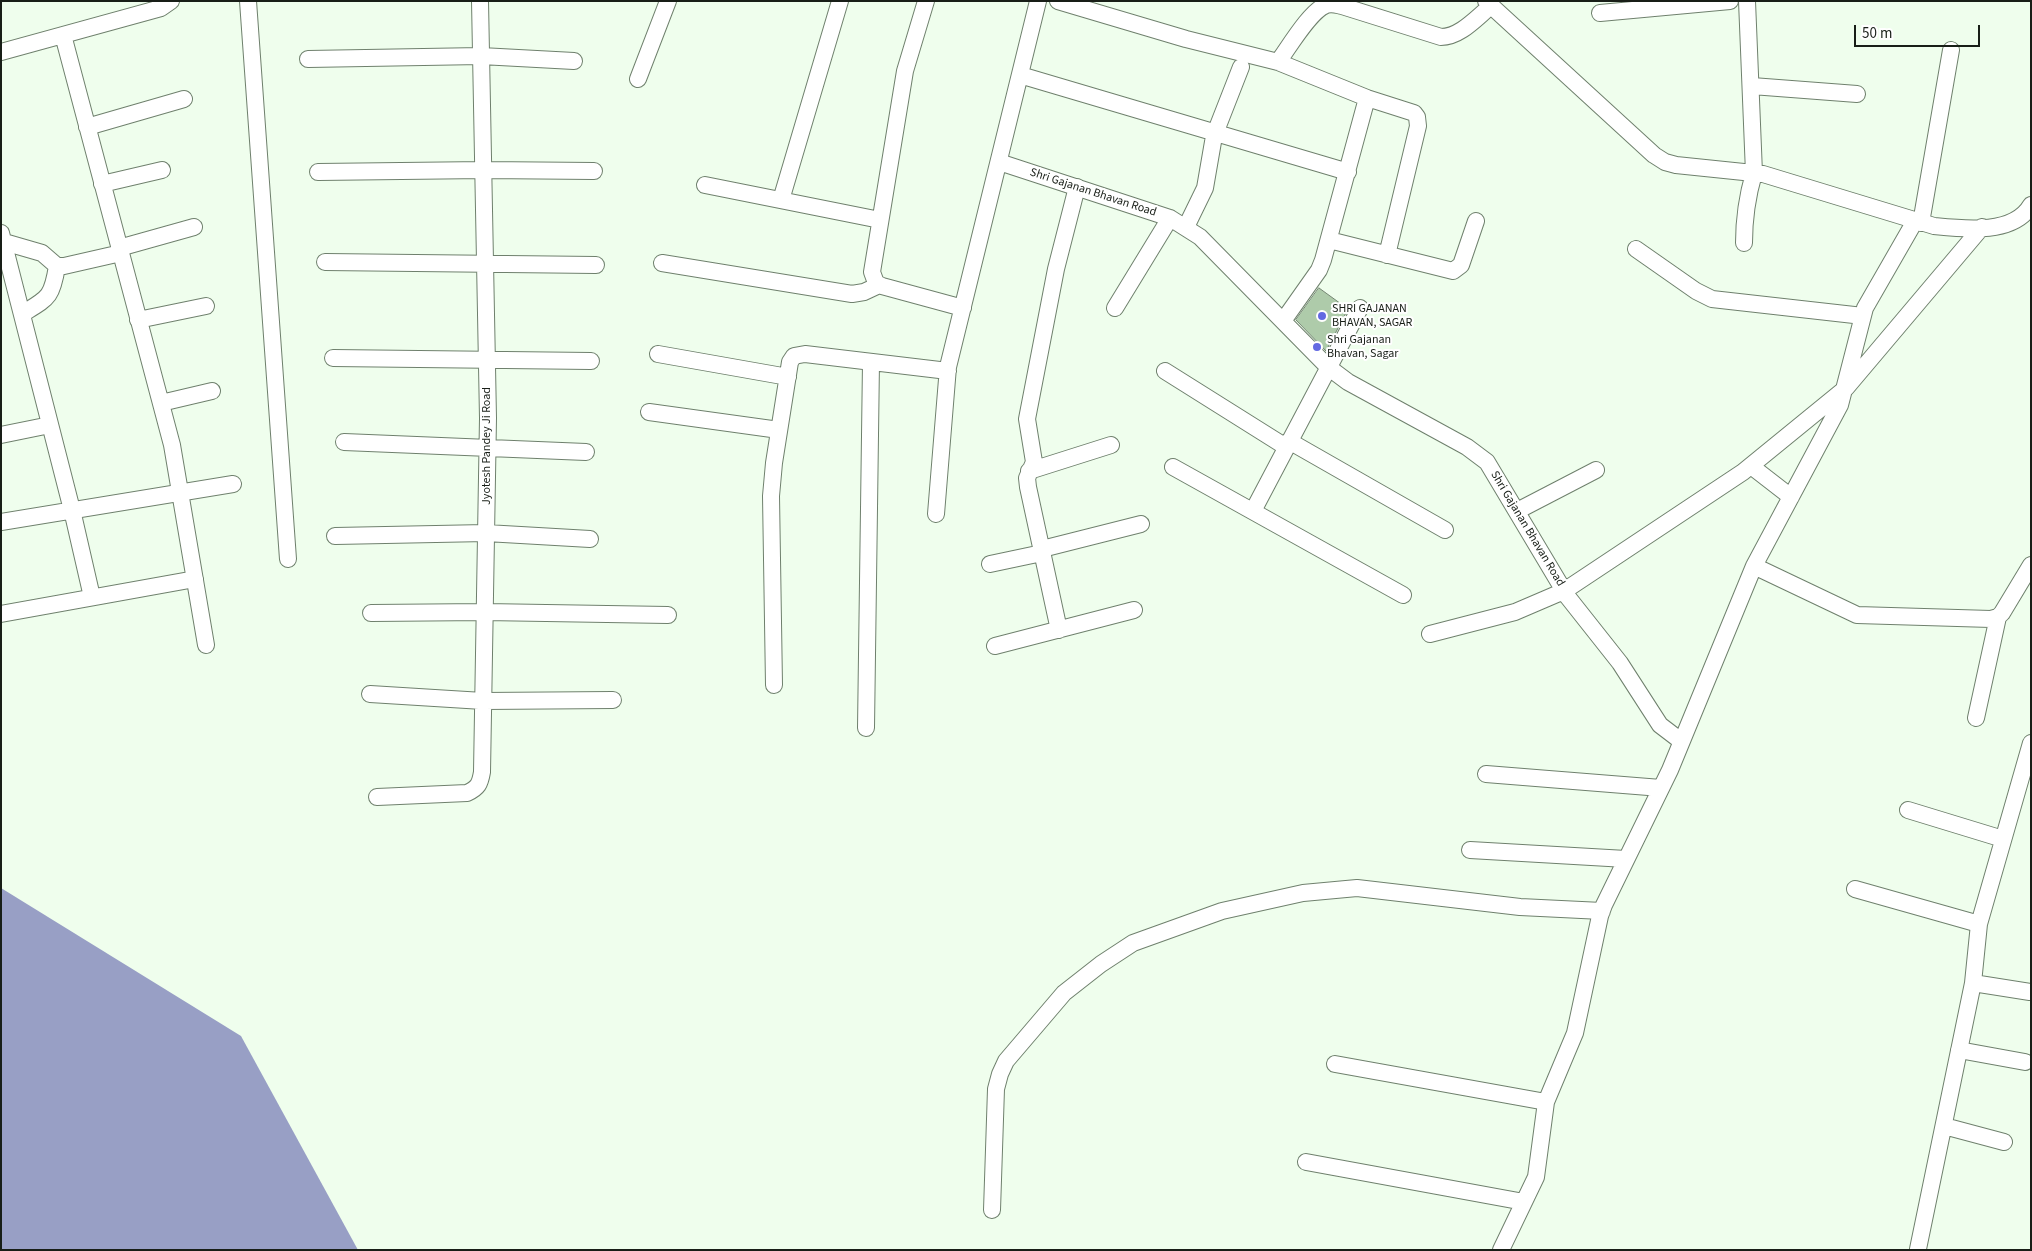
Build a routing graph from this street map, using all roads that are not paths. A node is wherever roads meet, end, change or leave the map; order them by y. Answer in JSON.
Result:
{"nodes":[{"id":1,"x":171,"y":1,"type":"edge"},
{"id":2,"x":248,"y":1,"type":"edge"},
{"id":3,"x":480,"y":1,"type":"edge"},
{"id":4,"x":668,"y":1,"type":"edge"},
{"id":5,"x":840,"y":1,"type":"edge"},
{"id":6,"x":926,"y":1,"type":"edge"},
{"id":7,"x":1038,"y":1,"type":"edge"},
{"id":8,"x":1058,"y":1,"type":"edge"},
{"id":9,"x":1730,"y":1,"type":"edge"},
{"id":10,"x":1747,"y":1,"type":"edge"},
{"id":11,"x":1488,"y":4,"type":"edge"},
{"id":12,"x":1600,"y":13,"type":"dead end"},
{"id":13,"x":63,"y":35,"type":"junction"},
{"id":14,"x":1951,"y":50,"type":"dead end"},
{"id":15,"x":1,"y":52,"type":"edge"},
{"id":16,"x":481,"y":56,"type":"junction"},
{"id":17,"x":308,"y":59,"type":"dead end"},
{"id":18,"x":1250,"y":60,"type":"junction"},
{"id":19,"x":574,"y":61,"type":"dead end"},
{"id":20,"x":1278,"y":62,"type":"junction"},
{"id":21,"x":1020,"y":75,"type":"junction"},
{"id":22,"x":638,"y":80,"type":"dead end"},
{"id":23,"x":1752,"y":86,"type":"junction"},
{"id":24,"x":1857,"y":94,"type":"dead end"},
{"id":25,"x":1368,"y":98,"type":"junction"},
{"id":26,"x":184,"y":99,"type":"dead end"},
{"id":27,"x":87,"y":127,"type":"junction"},
{"id":28,"x":1223,"y":135,"type":"junction"},
{"id":29,"x":999,"y":162,"type":"junction"},
{"id":30,"x":162,"y":170,"type":"dead end"},
{"id":31,"x":484,"y":170,"type":"junction"},
{"id":32,"x":594,"y":171,"type":"dead end"},
{"id":33,"x":318,"y":172,"type":"dead end"},
{"id":34,"x":1348,"y":172,"type":"junction"},
{"id":35,"x":1754,"y":173,"type":"junction"},
{"id":36,"x":102,"y":184,"type":"junction"},
{"id":37,"x":705,"y":186,"type":"dead end"},
{"id":38,"x":1077,"y":188,"type":"junction"},
{"id":39,"x":781,"y":200,"type":"junction"},
{"id":40,"x":2031,"y":206,"type":"edge"},
{"id":41,"x":1170,"y":218,"type":"junction"},
{"id":42,"x":880,"y":220,"type":"junction"},
{"id":43,"x":1476,"y":221,"type":"dead end"},
{"id":44,"x":1918,"y":222,"type":"junction"},
{"id":45,"x":1186,"y":226,"type":"junction"},
{"id":46,"x":194,"y":227,"type":"dead end"},
{"id":47,"x":1982,"y":227,"type":"junction"},
{"id":48,"x":2,"y":237,"type":"edge"},
{"id":49,"x":1329,"y":240,"type":"junction"},
{"id":50,"x":1744,"y":243,"type":"dead end"},
{"id":51,"x":1636,"y":249,"type":"dead end"},
{"id":52,"x":120,"y":250,"type":"junction"},
{"id":53,"x":1387,"y":255,"type":"junction"},
{"id":54,"x":325,"y":262,"type":"dead end"},
{"id":55,"x":662,"y":263,"type":"dead end"},
{"id":56,"x":485,"y":264,"type":"junction"},
{"id":57,"x":596,"y":265,"type":"dead end"},
{"id":58,"x":57,"y":266,"type":"junction"},
{"id":59,"x":879,"y":285,"type":"junction"},
{"id":60,"x":206,"y":306,"type":"dead end"},
{"id":61,"x":963,"y":308,"type":"junction"},
{"id":62,"x":1115,"y":308,"type":"dead end"},
{"id":63,"x":1360,"y":308,"type":"dead end"},
{"id":64,"x":22,"y":314,"type":"junction"},
{"id":65,"x":1863,"y":316,"type":"junction"},
{"id":66,"x":138,"y":320,"type":"junction"},
{"id":67,"x":1283,"y":321,"type":"junction"},
{"id":68,"x":658,"y":354,"type":"dead end"},
{"id":69,"x":333,"y":358,"type":"dead end"},
{"id":70,"x":591,"y":360,"type":"dead end"},
{"id":71,"x":487,"y":361,"type":"junction"},
{"id":72,"x":870,"y":362,"type":"junction"},
{"id":73,"x":1328,"y":366,"type":"junction"},
{"id":74,"x":948,"y":371,"type":"junction"},
{"id":75,"x":1165,"y":371,"type":"dead end"},
{"id":76,"x":788,"y":377,"type":"junction"},
{"id":77,"x":1846,"y":388,"type":"junction"},
{"id":78,"x":212,"y":391,"type":"dead end"},
{"id":79,"x":161,"y":403,"type":"junction"},
{"id":80,"x":649,"y":412,"type":"dead end"},
{"id":81,"x":50,"y":425,"type":"junction"},
{"id":82,"x":779,"y":430,"type":"junction"},
{"id":83,"x":1,"y":435,"type":"edge"},
{"id":84,"x":344,"y":442,"type":"dead end"},
{"id":85,"x":1288,"y":444,"type":"junction"},
{"id":86,"x":1111,"y":445,"type":"dead end"},
{"id":87,"x":487,"y":449,"type":"junction"},
{"id":88,"x":586,"y":452,"type":"dead end"},
{"id":89,"x":1751,"y":466,"type":"junction"},
{"id":90,"x":1173,"y":467,"type":"dead end"},
{"id":91,"x":1596,"y":470,"type":"dead end"},
{"id":92,"x":1029,"y":471,"type":"junction"},
{"id":93,"x":233,"y":484,"type":"dead end"},
{"id":94,"x":180,"y":492,"type":"junction"},
{"id":95,"x":1791,"y":497,"type":"junction"},
{"id":96,"x":72,"y":510,"type":"junction"},
{"id":97,"x":1253,"y":511,"type":"junction"},
{"id":98,"x":1517,"y":511,"type":"junction"},
{"id":99,"x":936,"y":514,"type":"dead end"},
{"id":100,"x":1,"y":522,"type":"edge"},
{"id":101,"x":1141,"y":524,"type":"dead end"},
{"id":102,"x":1445,"y":530,"type":"dead end"},
{"id":103,"x":486,"y":533,"type":"junction"},
{"id":104,"x":335,"y":536,"type":"dead end"},
{"id":105,"x":590,"y":539,"type":"dead end"},
{"id":106,"x":1042,"y":551,"type":"junction"},
{"id":107,"x":288,"y":559,"type":"dead end"},
{"id":108,"x":990,"y":564,"type":"dead end"},
{"id":109,"x":2031,"y":564,"type":"edge"},
{"id":110,"x":1754,"y":566,"type":"junction"},
{"id":111,"x":195,"y":579,"type":"junction"},
{"id":112,"x":1564,"y":591,"type":"junction"},
{"id":113,"x":1403,"y":595,"type":"dead end"},
{"id":114,"x":92,"y":597,"type":"junction"},
{"id":115,"x":1134,"y":610,"type":"dead end"},
{"id":116,"x":484,"y":612,"type":"junction"},
{"id":117,"x":371,"y":613,"type":"dead end"},
{"id":118,"x":1,"y":614,"type":"edge"},
{"id":119,"x":668,"y":616,"type":"dead end"},
{"id":120,"x":1998,"y":617,"type":"junction"},
{"id":121,"x":1059,"y":630,"type":"junction"},
{"id":122,"x":1430,"y":634,"type":"dead end"},
{"id":123,"x":206,"y":645,"type":"dead end"},
{"id":124,"x":995,"y":646,"type":"dead end"},
{"id":125,"x":774,"y":686,"type":"dead end"},
{"id":126,"x":370,"y":694,"type":"dead end"},
{"id":127,"x":613,"y":700,"type":"dead end"},
{"id":128,"x":483,"y":701,"type":"junction"},
{"id":129,"x":1976,"y":718,"type":"dead end"},
{"id":130,"x":866,"y":728,"type":"dead end"},
{"id":131,"x":1681,"y":741,"type":"junction"},
{"id":132,"x":2031,"y":743,"type":"edge"},
{"id":133,"x":1486,"y":774,"type":"dead end"},
{"id":134,"x":1661,"y":788,"type":"junction"},
{"id":135,"x":377,"y":797,"type":"dead end"},
{"id":136,"x":1908,"y":810,"type":"dead end"},
{"id":137,"x":2004,"y":838,"type":"junction"},
{"id":138,"x":1470,"y":850,"type":"dead end"},
{"id":139,"x":1626,"y":859,"type":"junction"},
{"id":140,"x":1856,"y":890,"type":"dead end"},
{"id":141,"x":1602,"y":911,"type":"junction"},
{"id":142,"x":1979,"y":924,"type":"junction"},
{"id":143,"x":1973,"y":983,"type":"junction"},
{"id":144,"x":2030,"y":992,"type":"edge"},
{"id":145,"x":1959,"y":1050,"type":"junction"},
{"id":146,"x":2025,"y":1062,"type":"dead end"},
{"id":147,"x":1335,"y":1064,"type":"dead end"},
{"id":148,"x":1546,"y":1102,"type":"junction"},
{"id":149,"x":1944,"y":1126,"type":"junction"},
{"id":150,"x":2004,"y":1142,"type":"dead end"},
{"id":151,"x":1306,"y":1162,"type":"dead end"},
{"id":152,"x":1524,"y":1202,"type":"junction"},
{"id":153,"x":992,"y":1210,"type":"dead end"},
{"id":154,"x":1918,"y":1248,"type":"dead end"},
{"id":155,"x":1502,"y":1249,"type":"edge"}],
"edges":[{"from":1,"to":13,"type":"street"},
{"from":2,"to":107,"type":"street"},
{"from":3,"to":16,"type":"street","name":"Jyotesh Pandey Ji Road"},
{"from":4,"to":22,"type":"street"},
{"from":5,"to":39,"type":"street"},
{"from":6,"to":42,"type":"street"},
{"from":7,"to":21,"type":"street"},
{"from":8,"to":18,"type":"street"},
{"from":9,"to":12,"type":"street"},
{"from":10,"to":23,"type":"street"},
{"from":11,"to":20,"type":"street"},
{"from":11,"to":35,"type":"street"},
{"from":13,"to":15,"type":"street"},
{"from":13,"to":27,"type":"street"},
{"from":14,"to":44,"type":"street"},
{"from":16,"to":17,"type":"street"},
{"from":16,"to":19,"type":"street"},
{"from":16,"to":31,"type":"street","name":"Jyotesh Pandey Ji Road"},
{"from":18,"to":20,"type":"street"},
{"from":18,"to":28,"type":"street"},
{"from":20,"to":25,"type":"street"},
{"from":21,"to":28,"type":"street"},
{"from":21,"to":29,"type":"street"},
{"from":23,"to":24,"type":"street"},
{"from":23,"to":35,"type":"street"},
{"from":25,"to":34,"type":"street"},
{"from":25,"to":53,"type":"street"},
{"from":26,"to":27,"type":"street"},
{"from":27,"to":36,"type":"street"},
{"from":28,"to":34,"type":"street"},
{"from":28,"to":45,"type":"street"},
{"from":29,"to":38,"type":"street","name":"Shri Gajanan Bhavan Road"},
{"from":29,"to":61,"type":"street"},
{"from":30,"to":36,"type":"street"},
{"from":31,"to":32,"type":"street"},
{"from":31,"to":33,"type":"street"},
{"from":31,"to":56,"type":"street","name":"Jyotesh Pandey Ji Road"},
{"from":34,"to":49,"type":"street"},
{"from":35,"to":44,"type":"street"},
{"from":35,"to":50,"type":"street"},
{"from":36,"to":52,"type":"street"},
{"from":37,"to":39,"type":"street"},
{"from":38,"to":41,"type":"street","name":"Shri Gajanan Bhavan Road"},
{"from":38,"to":92,"type":"street"},
{"from":39,"to":42,"type":"street"},
{"from":40,"to":47,"type":"street"},
{"from":41,"to":45,"type":"street","name":"Shri Gajanan Bhavan Road"},
{"from":41,"to":62,"type":"street"},
{"from":42,"to":59,"type":"street"},
{"from":43,"to":53,"type":"street"},
{"from":44,"to":47,"type":"street"},
{"from":44,"to":65,"type":"street"},
{"from":45,"to":67,"type":"street","name":"Shri Gajanan Bhavan Road"},
{"from":46,"to":52,"type":"street"},
{"from":47,"to":77,"type":"street"},
{"from":48,"to":58,"type":"street"},
{"from":48,"to":64,"type":"street"},
{"from":49,"to":53,"type":"street"},
{"from":49,"to":67,"type":"street"},
{"from":51,"to":65,"type":"street"},
{"from":52,"to":58,"type":"street"},
{"from":52,"to":66,"type":"street"},
{"from":54,"to":56,"type":"street"},
{"from":55,"to":59,"type":"street"},
{"from":56,"to":57,"type":"street"},
{"from":56,"to":71,"type":"street","name":"Jyotesh Pandey Ji Road"},
{"from":58,"to":64,"type":"street"},
{"from":59,"to":61,"type":"street"},
{"from":60,"to":66,"type":"street"},
{"from":61,"to":74,"type":"street"},
{"from":63,"to":73,"type":"street"},
{"from":64,"to":81,"type":"street"},
{"from":65,"to":77,"type":"street"},
{"from":66,"to":79,"type":"street"},
{"from":67,"to":73,"type":"street","name":"Shri Gajanan Bhavan Road"},
{"from":68,"to":76,"type":"street"},
{"from":69,"to":71,"type":"street"},
{"from":70,"to":71,"type":"street"},
{"from":71,"to":87,"type":"street","name":"Jyotesh Pandey Ji Road"},
{"from":72,"to":74,"type":"street"},
{"from":72,"to":76,"type":"street"},
{"from":72,"to":130,"type":"street"},
{"from":73,"to":85,"type":"street"},
{"from":73,"to":98,"type":"street","name":"Shri Gajanan Bhavan Road"},
{"from":74,"to":99,"type":"street"},
{"from":75,"to":85,"type":"street"},
{"from":76,"to":82,"type":"street"},
{"from":77,"to":89,"type":"street"},
{"from":77,"to":95,"type":"street"},
{"from":78,"to":79,"type":"street"},
{"from":79,"to":94,"type":"street"},
{"from":80,"to":82,"type":"street"},
{"from":81,"to":83,"type":"street"},
{"from":81,"to":96,"type":"street"},
{"from":82,"to":125,"type":"street"},
{"from":84,"to":87,"type":"street"},
{"from":85,"to":97,"type":"street"},
{"from":85,"to":102,"type":"street"},
{"from":86,"to":92,"type":"street"},
{"from":87,"to":88,"type":"street"},
{"from":87,"to":103,"type":"street","name":"Jyotesh Pandey Ji Road"},
{"from":89,"to":95,"type":"street"},
{"from":89,"to":112,"type":"street"},
{"from":90,"to":97,"type":"street"},
{"from":91,"to":98,"type":"street"},
{"from":92,"to":106,"type":"street"},
{"from":93,"to":94,"type":"street"},
{"from":94,"to":96,"type":"street"},
{"from":94,"to":111,"type":"street"},
{"from":95,"to":110,"type":"street"},
{"from":96,"to":100,"type":"street"},
{"from":96,"to":114,"type":"street"},
{"from":97,"to":113,"type":"street"},
{"from":98,"to":112,"type":"street","name":"Shri Gajanan Bhavan Road"},
{"from":101,"to":106,"type":"street"},
{"from":103,"to":104,"type":"street"},
{"from":103,"to":105,"type":"street"},
{"from":103,"to":116,"type":"street","name":"Jyotesh Pandey Ji Road"},
{"from":106,"to":108,"type":"street"},
{"from":106,"to":121,"type":"street"},
{"from":109,"to":120,"type":"street"},
{"from":110,"to":120,"type":"street"},
{"from":110,"to":131,"type":"street"},
{"from":111,"to":114,"type":"street"},
{"from":111,"to":123,"type":"street"},
{"from":112,"to":122,"type":"street"},
{"from":112,"to":131,"type":"street","name":"Shri Gajanan Bhavan Road"},
{"from":114,"to":118,"type":"street"},
{"from":115,"to":121,"type":"street"},
{"from":116,"to":117,"type":"street"},
{"from":116,"to":119,"type":"street"},
{"from":116,"to":128,"type":"street","name":"Jyotesh Pandey Ji Road"},
{"from":120,"to":129,"type":"street"},
{"from":121,"to":124,"type":"street"},
{"from":126,"to":128,"type":"street"},
{"from":127,"to":128,"type":"street"},
{"from":128,"to":135,"type":"street","name":"Jyotesh Pandey Ji Road"},
{"from":131,"to":134,"type":"street"},
{"from":132,"to":137,"type":"street"},
{"from":133,"to":134,"type":"street"},
{"from":134,"to":139,"type":"street"},
{"from":136,"to":137,"type":"street"},
{"from":137,"to":142,"type":"street"},
{"from":138,"to":139,"type":"street"},
{"from":139,"to":141,"type":"street"},
{"from":140,"to":142,"type":"street"},
{"from":141,"to":148,"type":"street"},
{"from":141,"to":153,"type":"street"},
{"from":142,"to":143,"type":"street"},
{"from":143,"to":144,"type":"street"},
{"from":143,"to":145,"type":"street"},
{"from":145,"to":146,"type":"street"},
{"from":145,"to":149,"type":"street"},
{"from":147,"to":148,"type":"street"},
{"from":148,"to":152,"type":"street"},
{"from":149,"to":150,"type":"street"},
{"from":149,"to":154,"type":"street"},
{"from":151,"to":152,"type":"street"},
{"from":152,"to":155,"type":"street"}]}
